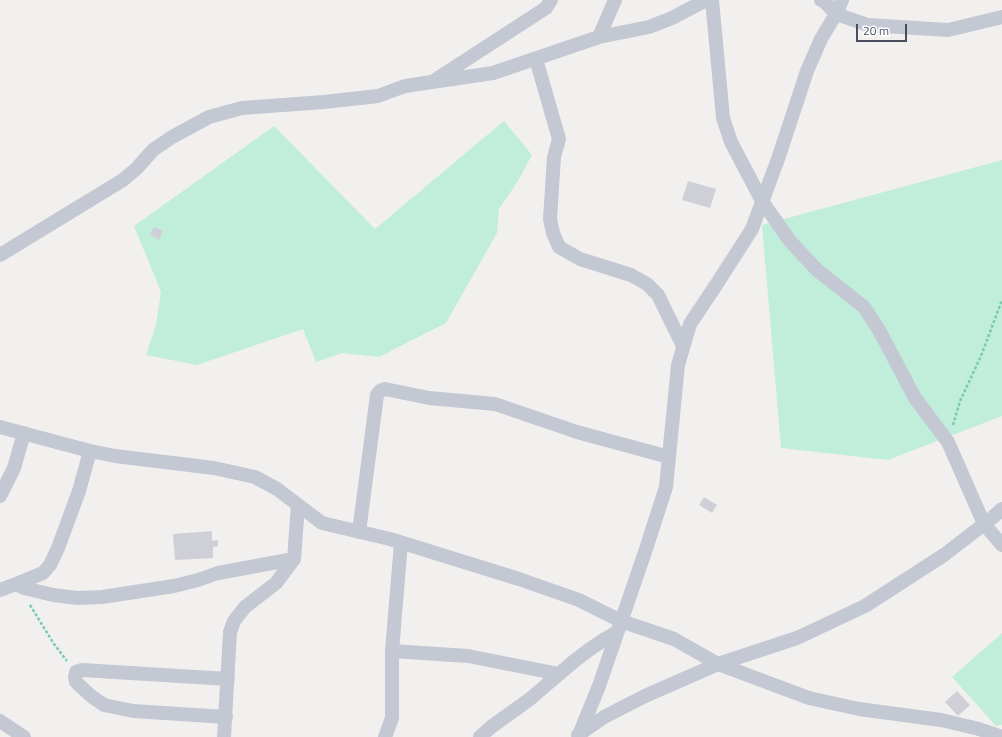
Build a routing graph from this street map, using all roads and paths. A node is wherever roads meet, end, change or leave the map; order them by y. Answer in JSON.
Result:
{"nodes":[{"id":1,"x":551,"y":0,"type":"edge"},
{"id":2,"x":615,"y":0,"type":"edge"},
{"id":3,"x":706,"y":0,"type":"edge"},
{"id":4,"x":712,"y":0,"type":"edge"},
{"id":5,"x":821,"y":0,"type":"edge"},
{"id":6,"x":842,"y":0,"type":"edge"},
{"id":7,"x":836,"y":14,"type":"junction"},
{"id":8,"x":1002,"y":18,"type":"edge"},
{"id":9,"x":599,"y":37,"type":"junction"},
{"id":10,"x":536,"y":59,"type":"junction"},
{"id":11,"x":431,"y":82,"type":"junction"},
{"id":12,"x":762,"y":201,"type":"junction"},
{"id":13,"x":0,"y":255,"type":"edge"},
{"id":14,"x":1002,"y":300,"type":"edge"},
{"id":15,"x":684,"y":346,"type":"junction"},
{"id":16,"x":0,"y":427,"type":"edge"},
{"id":17,"x":24,"y":433,"type":"junction"},
{"id":18,"x":948,"y":442,"type":"junction"},
{"id":19,"x":90,"y":451,"type":"junction"},
{"id":20,"x":669,"y":457,"type":"junction"},
{"id":21,"x":0,"y":496,"type":"edge"},
{"id":22,"x":298,"y":505,"type":"junction"},
{"id":23,"x":1002,"y":509,"type":"edge"},
{"id":24,"x":984,"y":524,"type":"junction"},
{"id":25,"x":359,"y":532,"type":"junction"},
{"id":26,"x":401,"y":543,"type":"junction"},
{"id":27,"x":1002,"y":545,"type":"edge"},
{"id":28,"x":294,"y":559,"type":"junction"},
{"id":29,"x":20,"y":586,"type":"junction"},
{"id":30,"x":0,"y":590,"type":"edge"},
{"id":31,"x":619,"y":627,"type":"junction"},
{"id":32,"x":392,"y":651,"type":"junction"},
{"id":33,"x":718,"y":664,"type":"junction"},
{"id":34,"x":76,"y":672,"type":"junction"},
{"id":35,"x":559,"y":674,"type":"junction"},
{"id":36,"x":228,"y":679,"type":"junction"},
{"id":37,"x":226,"y":717,"type":"junction"},
{"id":38,"x":0,"y":721,"type":"edge"},
{"id":39,"x":578,"y":736,"type":"edge"},
{"id":40,"x":24,"y":737,"type":"edge"},
{"id":41,"x":224,"y":737,"type":"edge"},
{"id":42,"x":385,"y":737,"type":"edge"},
{"id":43,"x":480,"y":737,"type":"edge"},
{"id":44,"x":1002,"y":737,"type":"edge"}],
"edges":[{"from":1,"to":11,"type":"street"},
{"from":2,"to":9,"type":"street"},
{"from":3,"to":9,"type":"street"},
{"from":4,"to":12,"type":"street"},
{"from":5,"to":7,"type":"street"},
{"from":6,"to":7,"type":"street"},
{"from":7,"to":8,"type":"street"},
{"from":7,"to":12,"type":"street"},
{"from":9,"to":10,"type":"street"},
{"from":10,"to":11,"type":"street"},
{"from":10,"to":15,"type":"street"},
{"from":11,"to":13,"type":"street"},
{"from":12,"to":15,"type":"street"},
{"from":12,"to":18,"type":"street"},
{"from":14,"to":18,"type":"path"},
{"from":15,"to":20,"type":"street"},
{"from":16,"to":17,"type":"street"},
{"from":17,"to":19,"type":"street"},
{"from":17,"to":21,"type":"street"},
{"from":18,"to":24,"type":"street"},
{"from":19,"to":22,"type":"street"},
{"from":19,"to":29,"type":"street"},
{"from":20,"to":25,"type":"street"},
{"from":20,"to":31,"type":"street"},
{"from":22,"to":25,"type":"street"},
{"from":22,"to":28,"type":"street"},
{"from":23,"to":24,"type":"street"},
{"from":24,"to":27,"type":"street"},
{"from":24,"to":33,"type":"street"},
{"from":25,"to":26,"type":"street"},
{"from":26,"to":31,"type":"street"},
{"from":26,"to":32,"type":"street"},
{"from":28,"to":29,"type":"street"},
{"from":28,"to":36,"type":"street"},
{"from":29,"to":30,"type":"street"},
{"from":29,"to":34,"type":"path"},
{"from":31,"to":33,"type":"street"},
{"from":31,"to":35,"type":"street"},
{"from":31,"to":39,"type":"street"},
{"from":32,"to":35,"type":"street"},
{"from":32,"to":42,"type":"street"},
{"from":33,"to":39,"type":"street"},
{"from":33,"to":44,"type":"street"},
{"from":34,"to":36,"type":"street"},
{"from":34,"to":37,"type":"street"},
{"from":35,"to":43,"type":"street"},
{"from":36,"to":37,"type":"street"},
{"from":37,"to":41,"type":"street"},
{"from":38,"to":40,"type":"street"}]}
